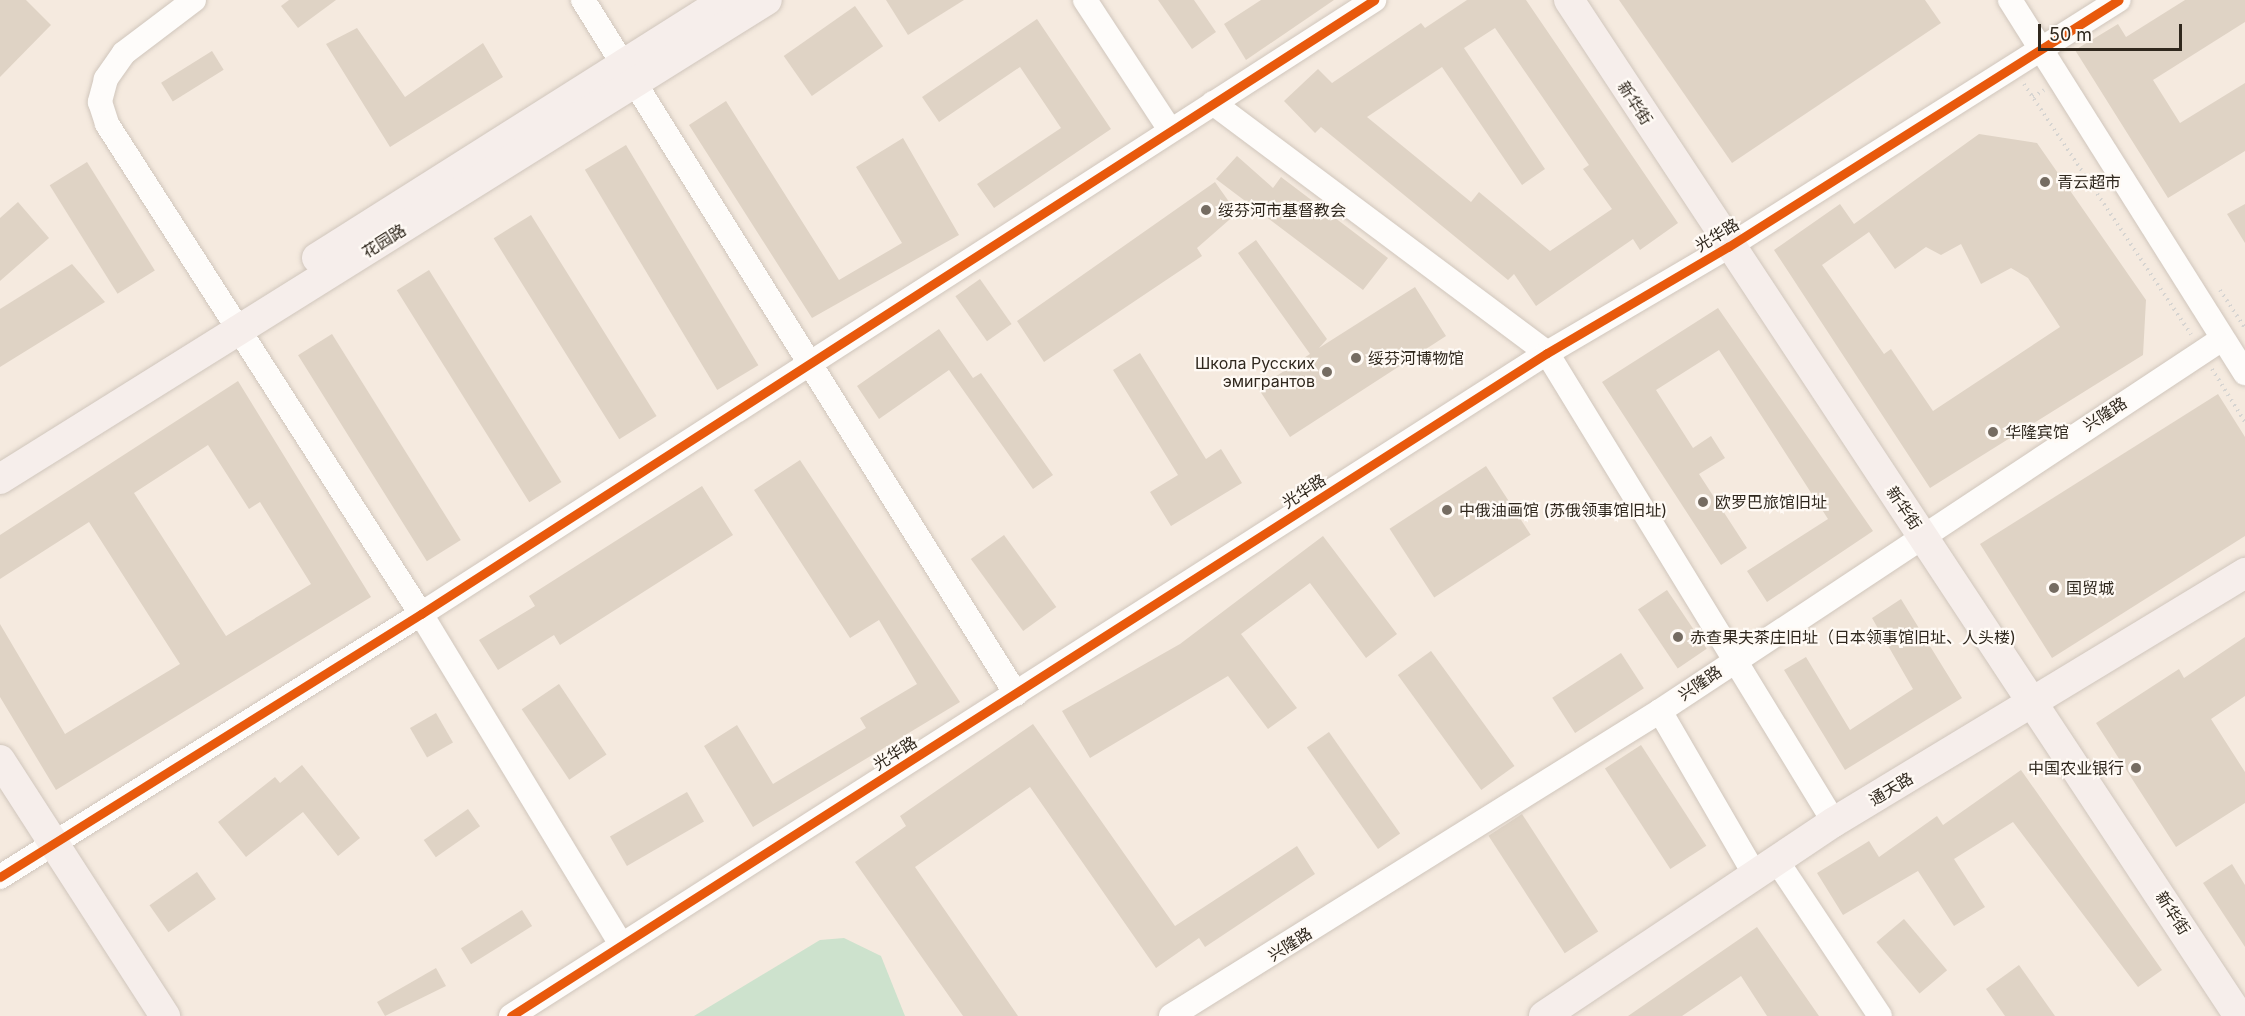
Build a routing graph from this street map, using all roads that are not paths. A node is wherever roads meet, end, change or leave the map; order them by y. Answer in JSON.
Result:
{"nodes":[{"id":1,"x":194,"y":0,"type":"edge"},
{"id":2,"x":583,"y":0,"type":"edge"},
{"id":3,"x":725,"y":0,"type":"edge"},
{"id":4,"x":767,"y":0,"type":"edge"},
{"id":5,"x":1085,"y":0,"type":"edge"},
{"id":6,"x":1374,"y":0,"type":"edge"},
{"id":7,"x":1569,"y":0,"type":"edge"},
{"id":8,"x":2010,"y":0,"type":"edge"},
{"id":9,"x":2118,"y":0,"type":"edge"},
{"id":10,"x":2044,"y":51,"type":"junction"},
{"id":11,"x":629,"y":75,"type":"junction"},
{"id":12,"x":1213,"y":103,"type":"junction"},
{"id":13,"x":1170,"y":130,"type":"junction"},
{"id":14,"x":1728,"y":247,"type":"junction"},
{"id":15,"x":236,"y":321,"type":"junction"},
{"id":16,"x":2222,"y":339,"type":"junction"},
{"id":17,"x":1547,"y":353,"type":"junction"},
{"id":18,"x":809,"y":362,"type":"junction"},
{"id":19,"x":2245,"y":373,"type":"edge"},
{"id":20,"x":0,"y":456,"type":"edge"},
{"id":21,"x":0,"y":479,"type":"edge"},
{"id":22,"x":1922,"y":534,"type":"junction"},
{"id":23,"x":2245,"y":573,"type":"edge"},
{"id":24,"x":422,"y":614,"type":"junction"},
{"id":25,"x":1735,"y":660,"type":"junction"},
{"id":26,"x":1016,"y":694,"type":"junction"},
{"id":27,"x":2036,"y":702,"type":"junction"},
{"id":28,"x":1660,"y":711,"type":"junction"},
{"id":29,"x":0,"y":760,"type":"edge"},
{"id":30,"x":1834,"y":822,"type":"junction"},
{"id":31,"x":52,"y":843,"type":"junction"},
{"id":32,"x":1766,"y":868,"type":"junction"},
{"id":33,"x":0,"y":877,"type":"edge"},
{"id":34,"x":621,"y":944,"type":"junction"},
{"id":35,"x":165,"y":1016,"type":"edge"},
{"id":36,"x":511,"y":1016,"type":"edge"},
{"id":37,"x":1171,"y":1016,"type":"edge"},
{"id":38,"x":1544,"y":1016,"type":"edge"},
{"id":39,"x":1880,"y":1016,"type":"edge"},
{"id":40,"x":2239,"y":1016,"type":"edge"}],
"edges":[{"from":1,"to":15,"type":"street"},
{"from":2,"to":11,"type":"street"},
{"from":3,"to":11,"type":"main road","name":"花园路"},
{"from":4,"to":11,"type":"main road","name":"花园路"},
{"from":5,"to":13,"type":"street"},
{"from":6,"to":12,"type":"street"},
{"from":7,"to":14,"type":"main road","name":"新华街"},
{"from":8,"to":10,"type":"street"},
{"from":9,"to":10,"type":"street","name":"光华路"},
{"from":10,"to":14,"type":"street","name":"光华路"},
{"from":10,"to":16,"type":"street"},
{"from":11,"to":15,"type":"main road","name":"花园路"},
{"from":11,"to":18,"type":"street"},
{"from":12,"to":13,"type":"street"},
{"from":12,"to":17,"type":"street"},
{"from":13,"to":18,"type":"street"},
{"from":14,"to":17,"type":"street","name":"光华路"},
{"from":14,"to":22,"type":"main road","name":"新华街"},
{"from":15,"to":20,"type":"main road","name":"花园路"},
{"from":15,"to":21,"type":"main road","name":"花园路"},
{"from":15,"to":24,"type":"street"},
{"from":16,"to":19,"type":"street"},
{"from":16,"to":22,"type":"street","name":"兴隆路"},
{"from":17,"to":25,"type":"street"},
{"from":17,"to":26,"type":"street","name":"光华路"},
{"from":18,"to":24,"type":"street"},
{"from":18,"to":26,"type":"street"},
{"from":22,"to":25,"type":"street","name":"兴隆路"},
{"from":22,"to":27,"type":"main road","name":"新华街"},
{"from":23,"to":27,"type":"main road","name":"通天路"},
{"from":24,"to":31,"type":"street"},
{"from":24,"to":34,"type":"street"},
{"from":25,"to":28,"type":"street","name":"兴隆路"},
{"from":25,"to":30,"type":"street"},
{"from":26,"to":34,"type":"street","name":"光华路"},
{"from":27,"to":30,"type":"main road","name":"通天路"},
{"from":27,"to":40,"type":"main road","name":"新华街"},
{"from":28,"to":32,"type":"street"},
{"from":28,"to":37,"type":"street","name":"兴隆路"},
{"from":29,"to":31,"type":"main road"},
{"from":30,"to":32,"type":"main road","name":"通天路"},
{"from":31,"to":33,"type":"street"},
{"from":31,"to":35,"type":"main road"},
{"from":32,"to":38,"type":"main road","name":"通天路"},
{"from":32,"to":39,"type":"street"},
{"from":34,"to":36,"type":"street","name":"光华路"}]}
